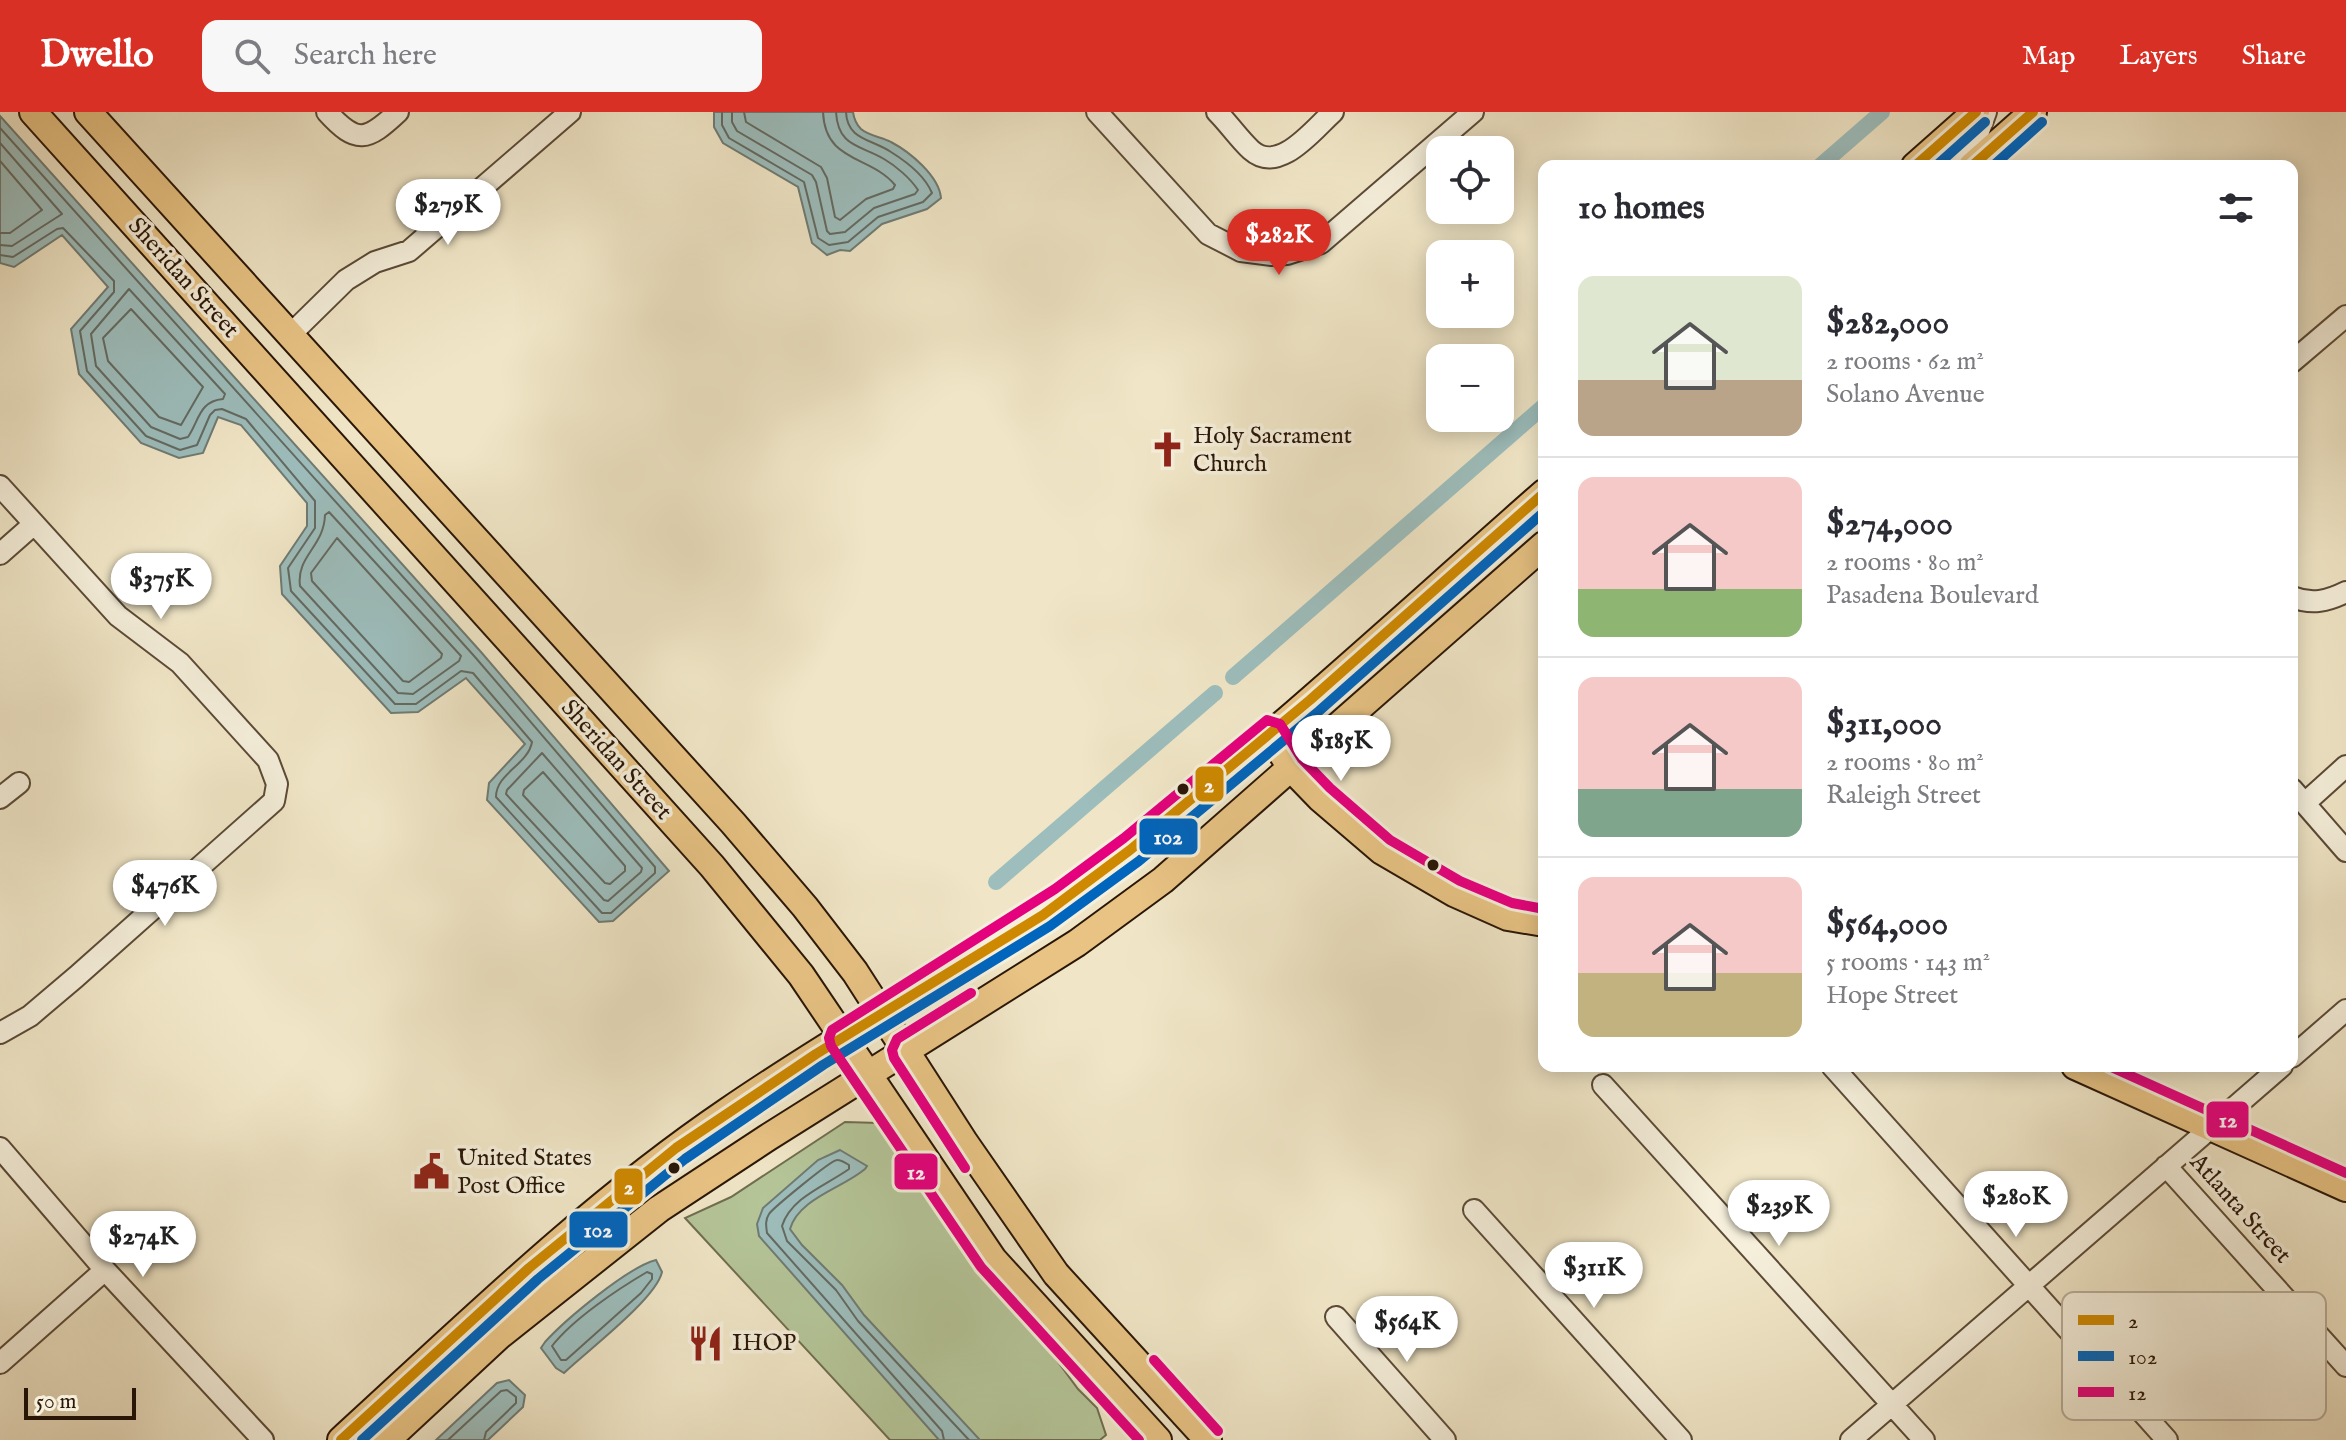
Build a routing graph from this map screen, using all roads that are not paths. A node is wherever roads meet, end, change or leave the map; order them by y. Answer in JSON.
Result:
{"nodes":[{"id":1,"x":33,"y":112,"type":"edge"},
{"id":2,"x":88,"y":112,"type":"edge"},
{"id":3,"x":327,"y":112,"type":"edge"},
{"id":4,"x":398,"y":112,"type":"edge"},
{"id":5,"x":570,"y":112,"type":"edge"},
{"id":6,"x":1097,"y":112,"type":"edge"},
{"id":7,"x":1217,"y":112,"type":"edge"},
{"id":8,"x":1333,"y":112,"type":"edge"},
{"id":9,"x":1473,"y":112,"type":"edge"},
{"id":10,"x":1976,"y":112,"type":"edge"},
{"id":11,"x":1986,"y":112,"type":"edge"},
{"id":12,"x":2033,"y":112,"type":"edge"},
{"id":13,"x":1922,"y":160,"type":"edge"},
{"id":14,"x":1949,"y":160,"type":"edge"},
{"id":15,"x":1979,"y":160,"type":"edge"},
{"id":16,"x":2346,"y":316,"type":"edge"},
{"id":17,"x":290,"y":335,"type":"junction"},
{"id":18,"x":2298,"y":357,"type":"edge"},
{"id":19,"x":0,"y":486,"type":"edge"},
{"id":20,"x":1538,"y":498,"type":"edge"},
{"id":21,"x":34,"y":524,"type":"junction"},
{"id":22,"x":1538,"y":550,"type":"edge"},
{"id":23,"x":0,"y":554,"type":"edge"},
{"id":24,"x":2346,"y":592,"type":"edge"},
{"id":25,"x":2298,"y":599,"type":"edge"},
{"id":26,"x":1270,"y":734,"type":"junction"},
{"id":27,"x":2346,"y":766,"type":"edge"},
{"id":28,"x":1291,"y":768,"type":"junction"},
{"id":29,"x":19,"y":783,"type":"dead end"},
{"id":30,"x":2298,"y":796,"type":"edge"},
{"id":31,"x":0,"y":798,"type":"edge"},
{"id":32,"x":2346,"y":851,"type":"edge"},
{"id":33,"x":1538,"y":922,"type":"edge"},
{"id":34,"x":2346,"y":1010,"type":"edge"},
{"id":35,"x":882,"y":1013,"type":"junction"},
{"id":36,"x":0,"y":1033,"type":"edge"},
{"id":37,"x":843,"y":1038,"type":"junction"},
{"id":38,"x":906,"y":1050,"type":"junction"},
{"id":39,"x":2298,"y":1052,"type":"edge"},
{"id":40,"x":1837,"y":1072,"type":"edge"},
{"id":41,"x":2088,"y":1072,"type":"edge"},
{"id":42,"x":2275,"y":1072,"type":"edge"},
{"id":43,"x":867,"y":1075,"type":"junction"},
{"id":44,"x":1603,"y":1085,"type":"dead end"},
{"id":45,"x":2211,"y":1127,"type":"junction"},
{"id":46,"x":0,"y":1148,"type":"edge"},
{"id":47,"x":2166,"y":1166,"type":"junction"},
{"id":48,"x":2346,"y":1188,"type":"edge"},
{"id":49,"x":1474,"y":1210,"type":"dead end"},
{"id":50,"x":105,"y":1270,"type":"junction"},
{"id":51,"x":2028,"y":1286,"type":"junction"},
{"id":52,"x":2279,"y":1292,"type":"edge"},
{"id":53,"x":1336,"y":1317,"type":"dead end"},
{"id":54,"x":2062,"y":1324,"type":"edge"},
{"id":55,"x":2326,"y":1344,"type":"edge"},
{"id":56,"x":0,"y":1363,"type":"edge"},
{"id":57,"x":2346,"y":1366,"type":"edge"},
{"id":58,"x":1891,"y":1404,"type":"junction"},
{"id":59,"x":2149,"y":1420,"type":"edge"},
{"id":60,"x":263,"y":1440,"type":"edge"},
{"id":61,"x":341,"y":1440,"type":"edge"},
{"id":62,"x":387,"y":1440,"type":"edge"},
{"id":63,"x":1158,"y":1440,"type":"edge"},
{"id":64,"x":1208,"y":1440,"type":"edge"},
{"id":65,"x":1445,"y":1440,"type":"edge"},
{"id":66,"x":1681,"y":1440,"type":"edge"},
{"id":67,"x":1851,"y":1440,"type":"edge"},
{"id":68,"x":1924,"y":1440,"type":"edge"},
{"id":69,"x":2167,"y":1440,"type":"edge"}],
"edges":[{"from":1,"to":37,"type":"main road","name":"Sheridan Street"},
{"from":2,"to":17,"type":"main road","name":"Sheridan Street"},
{"from":3,"to":4,"type":"street"},
{"from":5,"to":17,"type":"street"},
{"from":6,"to":9,"type":"street"},
{"from":7,"to":8,"type":"street"},
{"from":10,"to":13,"type":"main road"},
{"from":11,"to":14,"type":"street"},
{"from":12,"to":15,"type":"main road"},
{"from":16,"to":18,"type":"street"},
{"from":17,"to":35,"type":"main road","name":"Sheridan Street"},
{"from":19,"to":21,"type":"street"},
{"from":20,"to":26,"type":"main road"},
{"from":21,"to":23,"type":"street"},
{"from":21,"to":36,"type":"street"},
{"from":22,"to":28,"type":"main road"},
{"from":24,"to":25,"type":"street"},
{"from":26,"to":28,"type":"main road"},
{"from":26,"to":35,"type":"main road"},
{"from":27,"to":30,"type":"street"},
{"from":28,"to":33,"type":"main road"},
{"from":28,"to":38,"type":"main road"},
{"from":29,"to":31,"type":"street"},
{"from":30,"to":32,"type":"street"},
{"from":34,"to":39,"type":"street"},
{"from":35,"to":37,"type":"main road"},
{"from":35,"to":38,"type":"main road","name":"Sheridan Street"},
{"from":37,"to":43,"type":"main road","name":"Sheridan Street"},
{"from":37,"to":61,"type":"main road"},
{"from":38,"to":43,"type":"main road"},
{"from":38,"to":64,"type":"main road","name":"Sheridan Street"},
{"from":40,"to":51,"type":"street"},
{"from":41,"to":45,"type":"main road"},
{"from":42,"to":45,"type":"street","name":"Atlanta Street"},
{"from":43,"to":62,"type":"main road"},
{"from":43,"to":63,"type":"main road","name":"Sheridan Street"},
{"from":44,"to":58,"type":"street"},
{"from":45,"to":47,"type":"street","name":"Atlanta Street"},
{"from":45,"to":48,"type":"main road"},
{"from":46,"to":50,"type":"street"},
{"from":47,"to":51,"type":"street"},
{"from":47,"to":52,"type":"street","name":"Atlanta Street"},
{"from":49,"to":66,"type":"street"},
{"from":50,"to":56,"type":"street"},
{"from":50,"to":60,"type":"street"},
{"from":51,"to":54,"type":"street"},
{"from":51,"to":58,"type":"street"},
{"from":53,"to":65,"type":"street"},
{"from":55,"to":57,"type":"street","name":"Atlanta Street"},
{"from":58,"to":67,"type":"street"},
{"from":58,"to":68,"type":"street"},
{"from":59,"to":69,"type":"street"}]}
